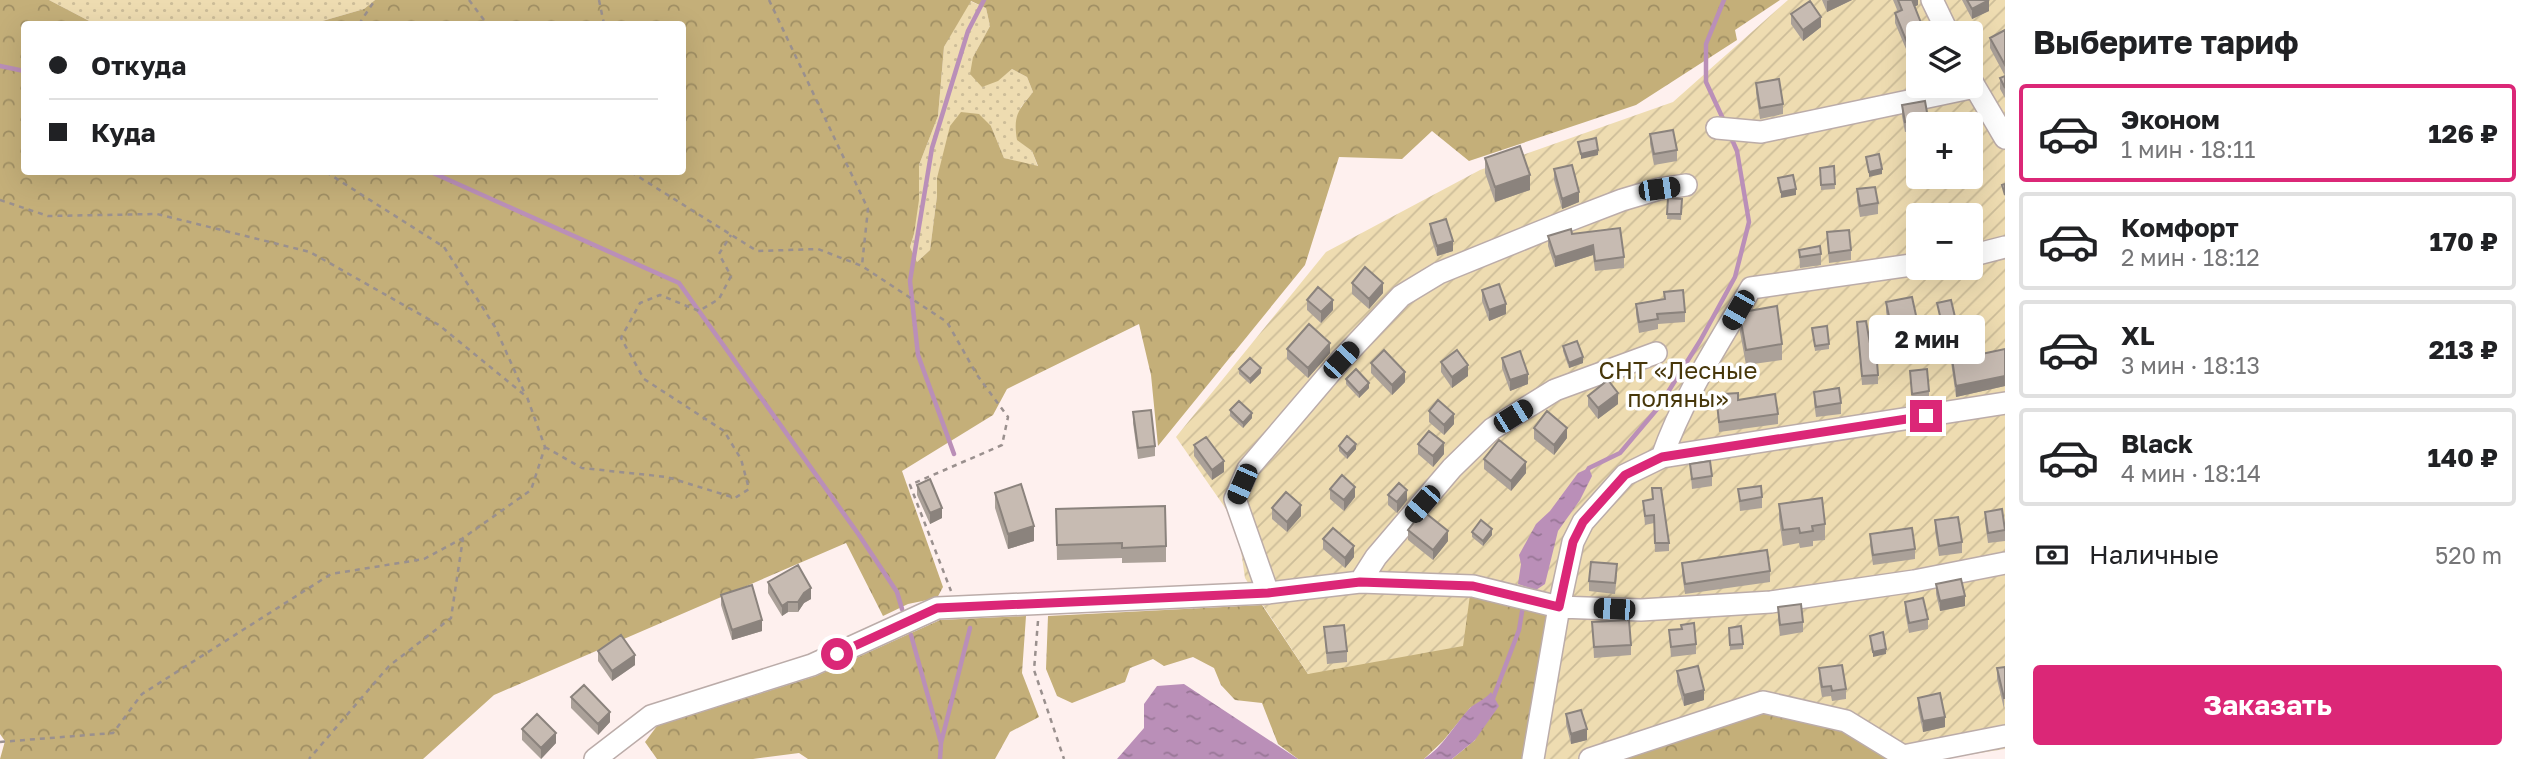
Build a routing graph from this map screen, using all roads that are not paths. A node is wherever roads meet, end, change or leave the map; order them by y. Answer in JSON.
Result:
{"nodes":[{"id":1,"x":1932,"y":0,"type":"edge"},
{"id":2,"x":1942,"y":21,"type":"edge"},
{"id":3,"x":1908,"y":98,"type":"edge"},
{"id":4,"x":1982,"y":98,"type":"edge"},
{"id":5,"x":1717,"y":128,"type":"dead end"},
{"id":6,"x":2005,"y":138,"type":"edge"},
{"id":7,"x":1686,"y":185,"type":"dead end"},
{"id":8,"x":2005,"y":247,"type":"edge"},
{"id":9,"x":1983,"y":253,"type":"edge"},
{"id":10,"x":1906,"y":266,"type":"edge"},
{"id":11,"x":1656,"y":353,"type":"dead end"},
{"id":12,"x":2005,"y":403,"type":"edge"},
{"id":13,"x":1662,"y":457,"type":"junction"},
{"id":14,"x":2005,"y":563,"type":"edge"},
{"id":15,"x":1360,"y":582,"type":"junction"},
{"id":16,"x":1268,"y":593,"type":"junction"},
{"id":17,"x":1559,"y":607,"type":"junction"},
{"id":18,"x":2005,"y":736,"type":"edge"},
{"id":19,"x":595,"y":759,"type":"edge"},
{"id":20,"x":1533,"y":759,"type":"edge"},
{"id":21,"x":1590,"y":759,"type":"edge"}],
"edges":[{"from":1,"to":2,"type":"street"},
{"from":3,"to":5,"type":"street"},
{"from":4,"to":6,"type":"street"},
{"from":7,"to":16,"type":"street"},
{"from":8,"to":9,"type":"street"},
{"from":10,"to":13,"type":"street"},
{"from":11,"to":15,"type":"street"},
{"from":12,"to":13,"type":"street"},
{"from":13,"to":17,"type":"street"},
{"from":14,"to":17,"type":"street"},
{"from":15,"to":16,"type":"street"},
{"from":15,"to":17,"type":"street"},
{"from":16,"to":19,"type":"street"},
{"from":17,"to":20,"type":"street"},
{"from":18,"to":21,"type":"street"}]}
